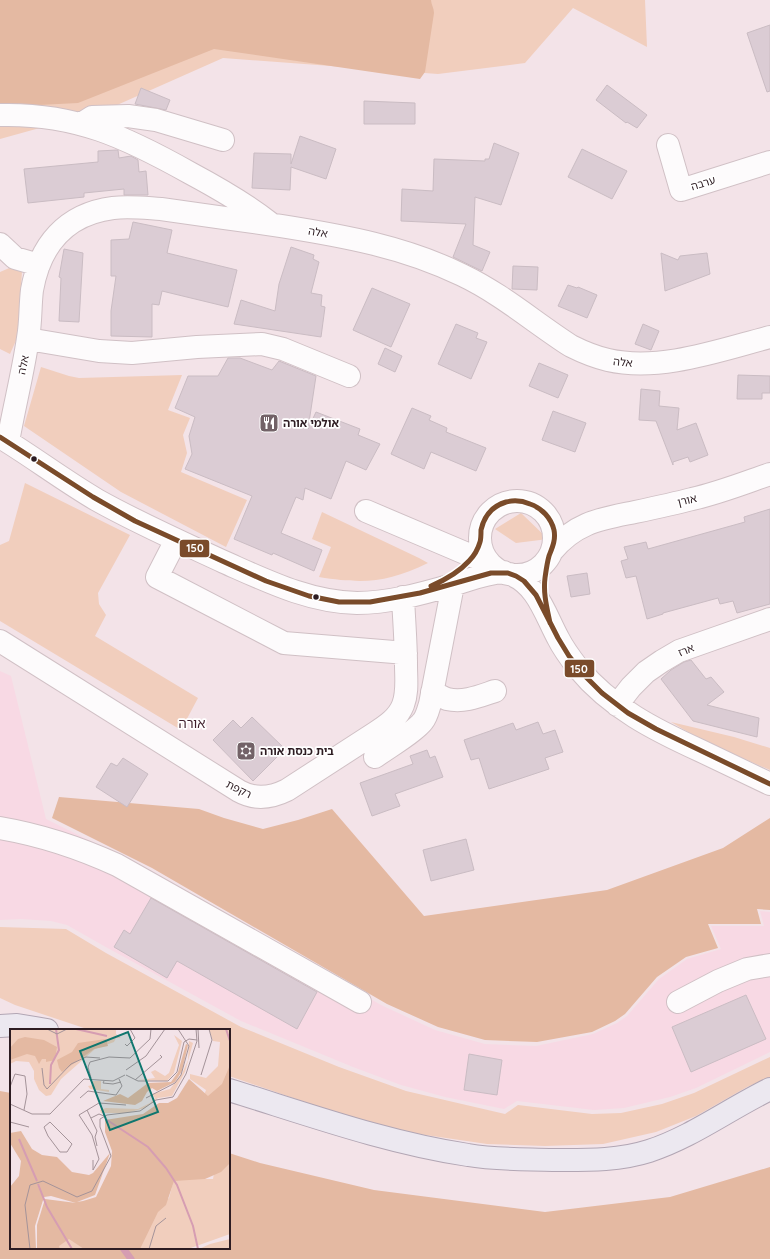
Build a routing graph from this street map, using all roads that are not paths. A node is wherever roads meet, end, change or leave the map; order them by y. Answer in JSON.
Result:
{"nodes":[{"id":1,"x":0,"y":115,"type":"edge"},
{"id":2,"x":81,"y":124,"type":"junction"},
{"id":3,"x":223,"y":140,"type":"dead end"},
{"id":4,"x":668,"y":145,"type":"dead end"},
{"id":5,"x":770,"y":162,"type":"edge"},
{"id":6,"x":273,"y":225,"type":"junction"},
{"id":7,"x":5,"y":256,"type":"edge"},
{"id":8,"x":39,"y":265,"type":"junction"},
{"id":9,"x":770,"y":337,"type":"edge"},
{"id":10,"x":28,"y":339,"type":"junction"},
{"id":11,"x":349,"y":376,"type":"dead end"},
{"id":12,"x":4,"y":439,"type":"edge"},
{"id":13,"x":770,"y":474,"type":"edge"},
{"id":14,"x":541,"y":509,"type":"junction"},
{"id":15,"x":366,"y":511,"type":"dead end"},
{"id":16,"x":602,"y":518,"type":"junction"},
{"id":17,"x":176,"y":540,"type":"junction"},
{"id":18,"x":476,"y":549,"type":"junction"},
{"id":19,"x":551,"y":554,"type":"junction"},
{"id":20,"x":507,"y":573,"type":"junction"},
{"id":21,"x":453,"y":584,"type":"junction"},
{"id":22,"x":403,"y":597,"type":"junction"},
{"id":23,"x":770,"y":619,"type":"edge"},
{"id":24,"x":550,"y":623,"type":"junction"},
{"id":25,"x":0,"y":641,"type":"edge"},
{"id":26,"x":406,"y":653,"type":"junction"},
{"id":27,"x":495,"y":691,"type":"dead end"},
{"id":28,"x":432,"y":692,"type":"junction"},
{"id":29,"x":617,"y":705,"type":"junction"},
{"id":30,"x":375,"y":757,"type":"dead end"},
{"id":31,"x":770,"y":784,"type":"edge"},
{"id":32,"x":0,"y":828,"type":"edge"},
{"id":33,"x":770,"y":965,"type":"edge"},
{"id":34,"x":360,"y":1002,"type":"dead end"},
{"id":35,"x":678,"y":1002,"type":"dead end"},
{"id":36,"x":0,"y":1026,"type":"edge"},
{"id":37,"x":41,"y":1029,"type":"edge"},
{"id":38,"x":770,"y":1089,"type":"edge"},
{"id":39,"x":230,"y":1090,"type":"edge"}],
"edges":[{"from":1,"to":2,"type":"street"},
{"from":2,"to":3,"type":"street"},
{"from":2,"to":6,"type":"street"},
{"from":4,"to":5,"type":"street","name":"ערבה"},
{"from":6,"to":8,"type":"street","name":"אלה"},
{"from":6,"to":9,"type":"street","name":"אלה"},
{"from":7,"to":8,"type":"street"},
{"from":8,"to":10,"type":"street","name":"אלה"},
{"from":10,"to":11,"type":"street"},
{"from":10,"to":12,"type":"street","name":"אלה"},
{"from":12,"to":17,"type":"street"},
{"from":13,"to":16,"type":"street","name":"אורן"},
{"from":14,"to":16,"type":"street","name":"אורן"},
{"from":14,"to":18,"type":"street"},
{"from":14,"to":19,"type":"street"},
{"from":15,"to":18,"type":"street"},
{"from":16,"to":19,"type":"street","name":"אורן"},
{"from":17,"to":22,"type":"street"},
{"from":17,"to":26,"type":"street"},
{"from":18,"to":20,"type":"street"},
{"from":18,"to":22,"type":"street"},
{"from":19,"to":20,"type":"street"},
{"from":19,"to":24,"type":"street"},
{"from":20,"to":21,"type":"street"},
{"from":20,"to":24,"type":"street"},
{"from":21,"to":22,"type":"street"},
{"from":21,"to":28,"type":"street"},
{"from":22,"to":26,"type":"street","name":"רקפת"},
{"from":23,"to":29,"type":"street","name":"ארז"},
{"from":24,"to":29,"type":"street"},
{"from":25,"to":26,"type":"street","name":"רקפת"},
{"from":27,"to":28,"type":"street"},
{"from":28,"to":30,"type":"street"},
{"from":29,"to":31,"type":"street"},
{"from":32,"to":34,"type":"street"},
{"from":33,"to":35,"type":"street"},
{"from":36,"to":37,"type":"main road"},
{"from":38,"to":39,"type":"main road"}]}
